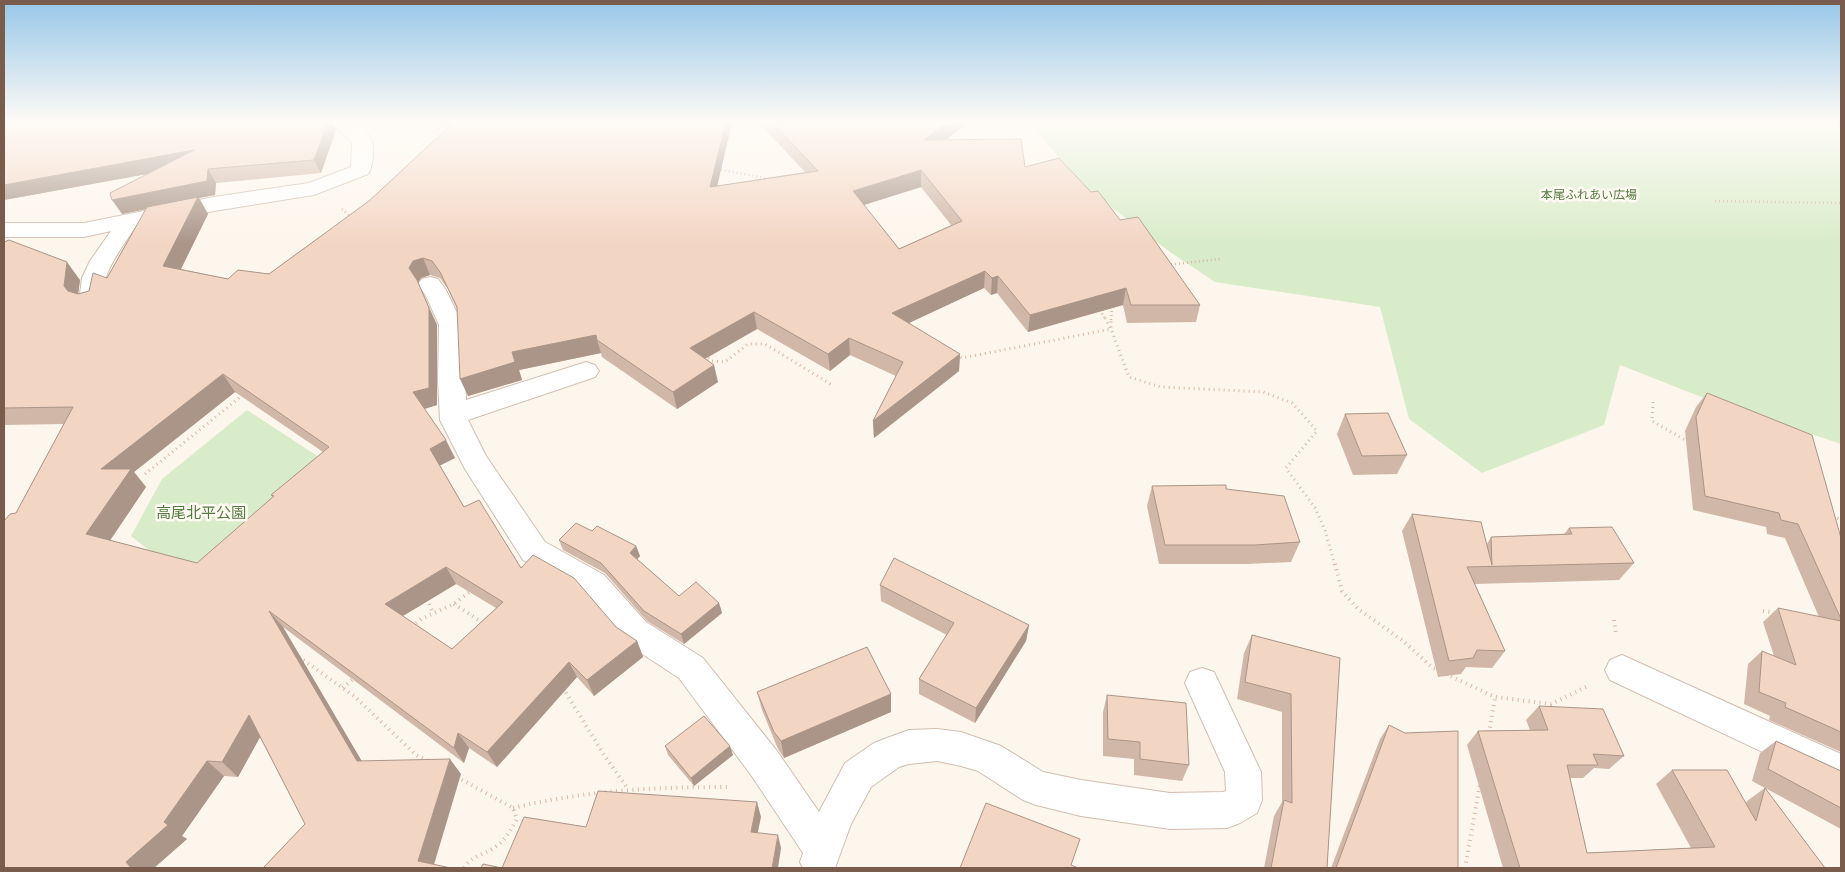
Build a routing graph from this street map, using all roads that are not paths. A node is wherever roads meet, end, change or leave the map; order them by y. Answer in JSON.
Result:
{"nodes":[{"id":1,"x":361,"y":163,"type":"edge"},
{"id":2,"x":128,"y":222,"type":"junction"},
{"id":3,"x":4,"y":230,"type":"edge"},
{"id":4,"x":430,"y":284,"type":"dead end"},
{"id":5,"x":91,"y":302,"type":"edge"},
{"id":6,"x":586,"y":371,"type":"dead end"},
{"id":7,"x":454,"y":414,"type":"junction"},
{"id":8,"x":1622,"y":670,"type":"road end"},
{"id":9,"x":1202,"y":682,"type":"dead end"},
{"id":10,"x":1841,"y":772,"type":"edge"},
{"id":11,"x":820,"y":859,"type":"edge"}],
"edges":[{"from":1,"to":2,"type":"street"},
{"from":2,"to":3,"type":"street"},
{"from":2,"to":5,"type":"street"},
{"from":4,"to":7,"type":"street"},
{"from":6,"to":7,"type":"street"},
{"from":7,"to":11,"type":"street"},
{"from":8,"to":10,"type":"street"},
{"from":9,"to":11,"type":"street"}]}
